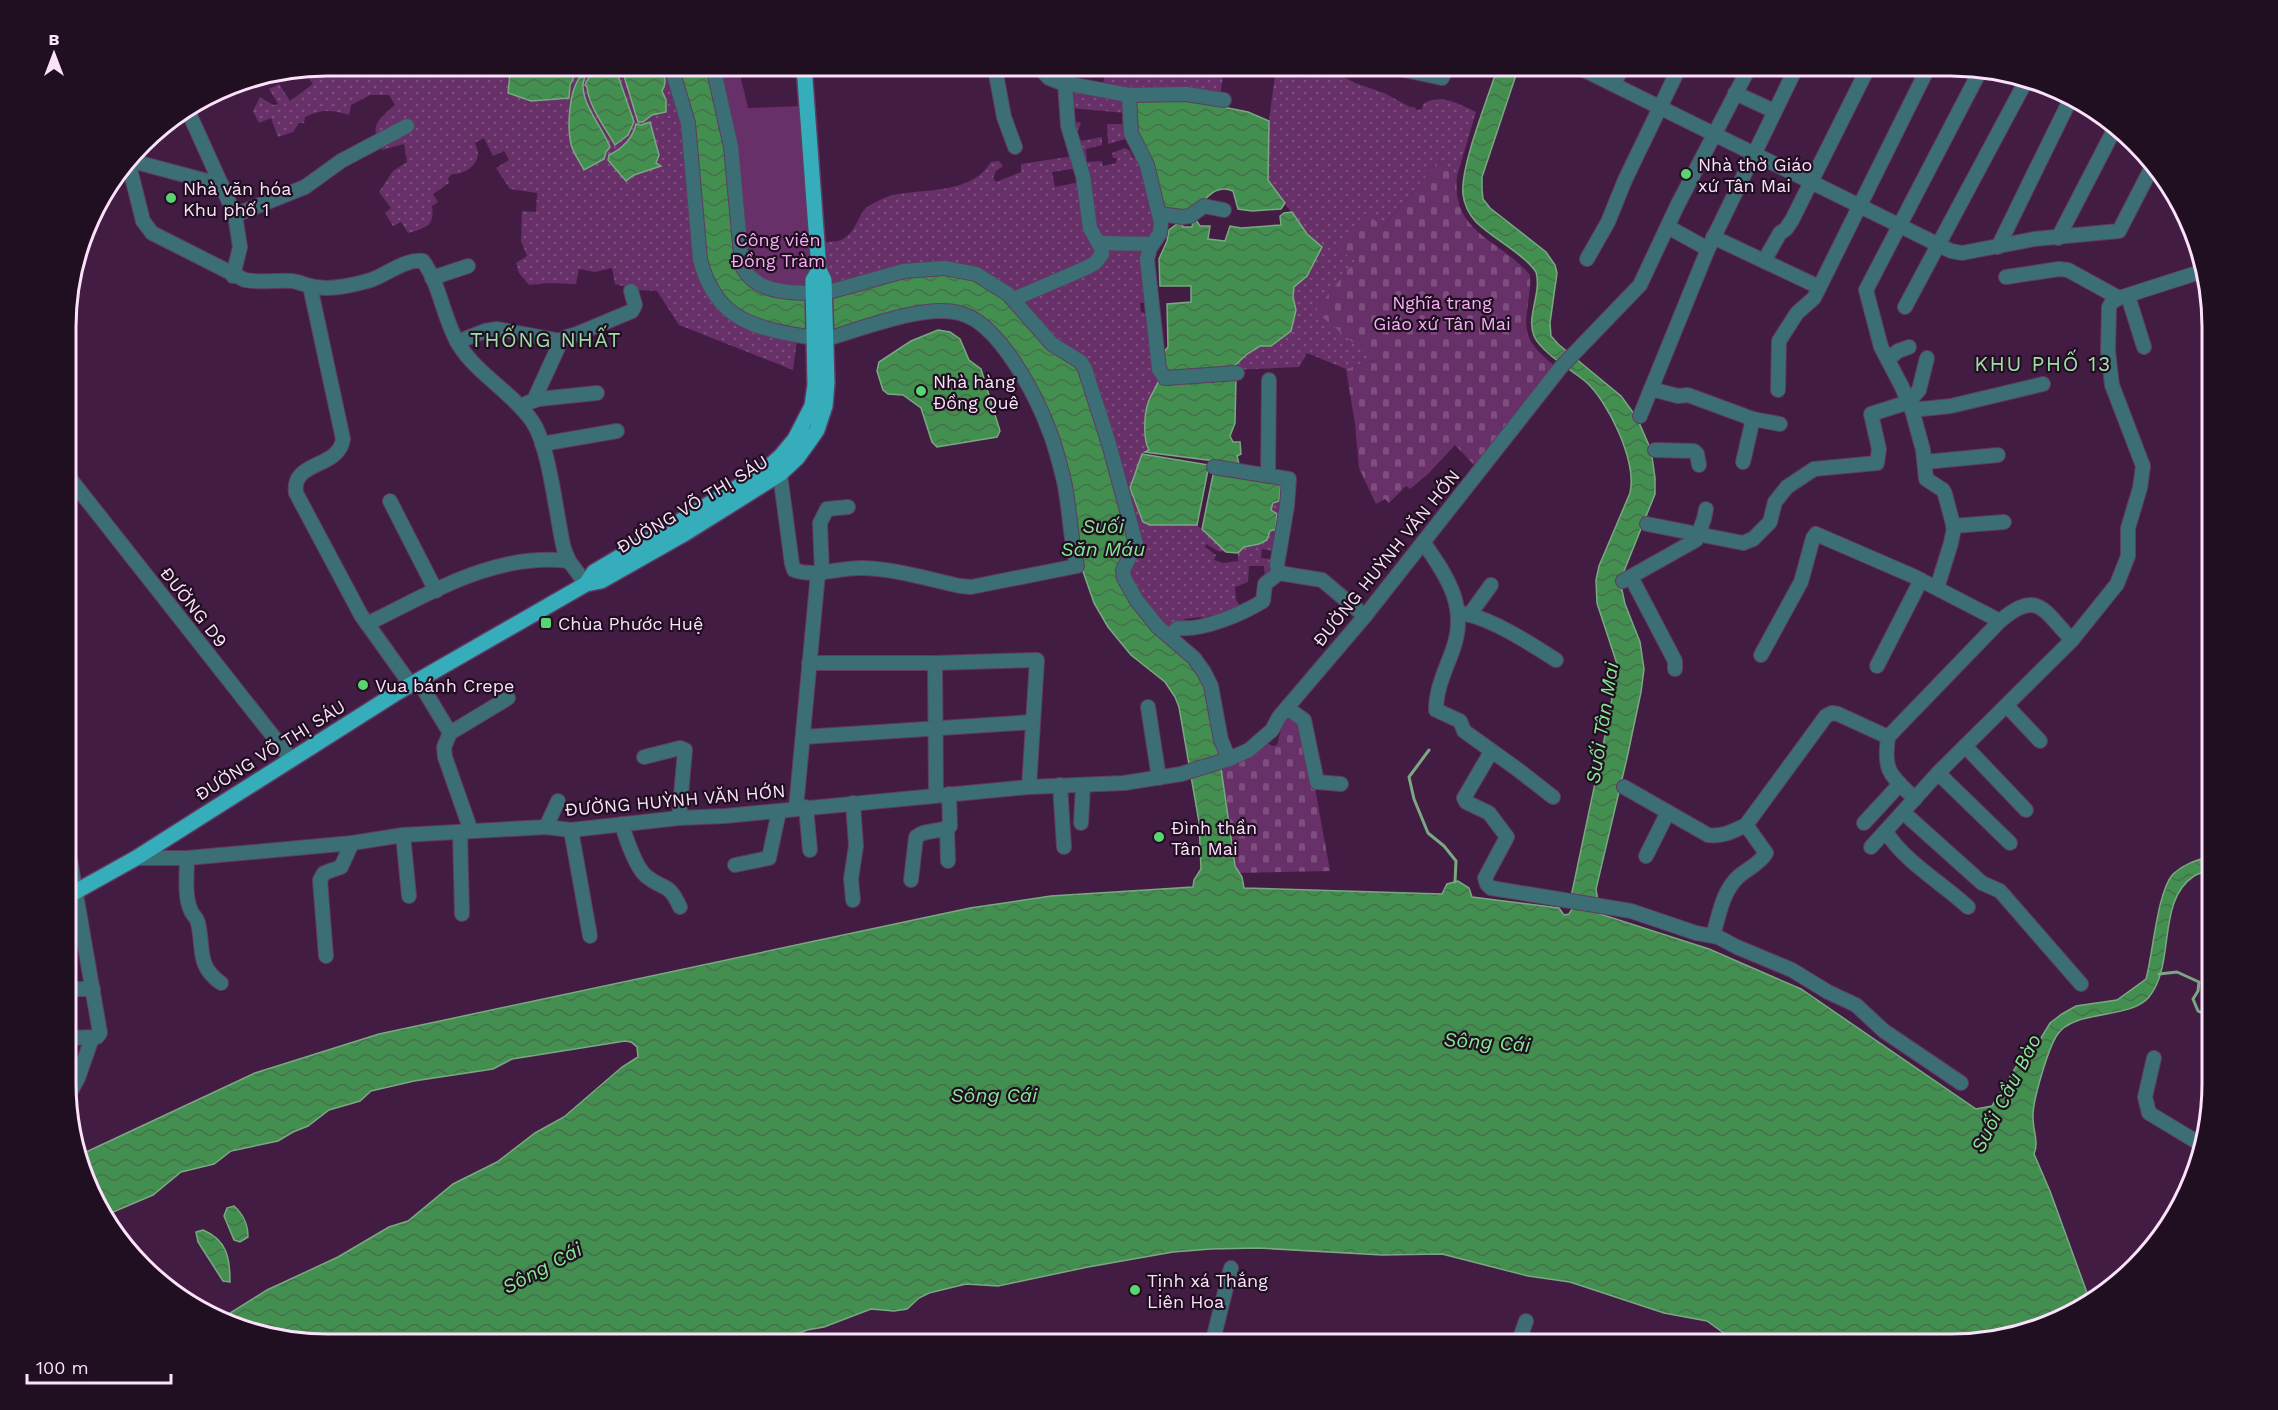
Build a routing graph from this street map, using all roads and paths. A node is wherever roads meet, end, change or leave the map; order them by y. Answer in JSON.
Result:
{"nodes":[{"id":1,"x":674,"y":76,"type":"edge"},
{"id":2,"x":715,"y":76,"type":"edge"},
{"id":3,"x":805,"y":76,"type":"edge"},
{"id":4,"x":996,"y":76,"type":"edge"},
{"id":5,"x":1047,"y":76,"type":"edge"},
{"id":6,"x":1597,"y":76,"type":"edge"},
{"id":7,"x":1618,"y":76,"type":"edge"},
{"id":8,"x":1675,"y":76,"type":"edge"},
{"id":9,"x":1744,"y":76,"type":"edge"},
{"id":10,"x":1792,"y":76,"type":"edge"},
{"id":11,"x":1864,"y":76,"type":"edge"},
{"id":12,"x":1924,"y":76,"type":"edge"},
{"id":13,"x":1976,"y":78,"type":"edge"},
{"id":14,"x":1065,"y":83,"type":"junction"},
{"id":15,"x":1614,"y":84,"type":"junction"},
{"id":16,"x":2023,"y":87,"type":"edge"},
{"id":17,"x":1735,"y":93,"type":"junction"},
{"id":18,"x":1129,"y":95,"type":"junction"},
{"id":19,"x":1224,"y":100,"type":"dead end"},
{"id":20,"x":2067,"y":105,"type":"edge"},
{"id":21,"x":1659,"y":106,"type":"junction"},
{"id":22,"x":1774,"y":111,"type":"junction"},
{"id":23,"x":191,"y":117,"type":"edge"},
{"id":24,"x":407,"y":126,"type":"dead end"},
{"id":25,"x":1714,"y":133,"type":"junction"},
{"id":26,"x":2111,"y":135,"type":"edge"},
{"id":27,"x":1015,"y":147,"type":"dead end"},
{"id":28,"x":1754,"y":154,"type":"junction"},
{"id":29,"x":138,"y":163,"type":"edge"},
{"id":30,"x":131,"y":172,"type":"edge"},
{"id":31,"x":2149,"y":174,"type":"edge"},
{"id":32,"x":1810,"y":183,"type":"junction"},
{"id":33,"x":222,"y":185,"type":"junction"},
{"id":34,"x":1859,"y":205,"type":"junction"},
{"id":35,"x":1224,"y":210,"type":"dead end"},
{"id":36,"x":1159,"y":214,"type":"junction"},
{"id":37,"x":235,"y":215,"type":"junction"},
{"id":38,"x":1668,"y":227,"type":"junction"},
{"id":39,"x":1899,"y":227,"type":"junction"},
{"id":40,"x":2058,"y":238,"type":"junction"},
{"id":41,"x":1098,"y":243,"type":"junction"},
{"id":42,"x":1710,"y":243,"type":"junction"},
{"id":43,"x":1152,"y":244,"type":"junction"},
{"id":44,"x":1938,"y":246,"type":"junction"},
{"id":45,"x":1998,"y":247,"type":"junction"},
{"id":46,"x":1587,"y":259,"type":"dead end"},
{"id":47,"x":1764,"y":261,"type":"junction"},
{"id":48,"x":468,"y":266,"type":"dead end"},
{"id":49,"x":2196,"y":273,"type":"edge"},
{"id":50,"x":233,"y":276,"type":"junction"},
{"id":51,"x":432,"y":278,"type":"junction"},
{"id":52,"x":2006,"y":278,"type":"dead end"},
{"id":53,"x":310,"y":286,"type":"junction"},
{"id":54,"x":1820,"y":287,"type":"junction"},
{"id":55,"x":631,"y":291,"type":"dead end"},
{"id":56,"x":819,"y":293,"type":"junction"},
{"id":57,"x":2123,"y":297,"type":"junction"},
{"id":58,"x":1014,"y":298,"type":"junction"},
{"id":59,"x":1905,"y":308,"type":"dead end"},
{"id":60,"x":820,"y":338,"type":"junction"},
{"id":61,"x":561,"y":341,"type":"junction"},
{"id":62,"x":457,"y":342,"type":"junction"},
{"id":63,"x":1909,"y":347,"type":"dead end"},
{"id":64,"x":2144,"y":347,"type":"dead end"},
{"id":65,"x":1927,"y":358,"type":"dead end"},
{"id":66,"x":1887,"y":359,"type":"junction"},
{"id":67,"x":1237,"y":374,"type":"dead end"},
{"id":68,"x":1269,"y":380,"type":"dead end"},
{"id":69,"x":2043,"y":384,"type":"dead end"},
{"id":70,"x":1651,"y":389,"type":"junction"},
{"id":71,"x":1778,"y":390,"type":"dead end"},
{"id":72,"x":597,"y":393,"type":"dead end"},
{"id":73,"x":534,"y":400,"type":"junction"},
{"id":74,"x":1910,"y":406,"type":"junction"},
{"id":75,"x":520,"y":407,"type":"junction"},
{"id":76,"x":1640,"y":416,"type":"dead end"},
{"id":77,"x":1753,"y":419,"type":"junction"},
{"id":78,"x":1780,"y":424,"type":"dead end"},
{"id":79,"x":616,"y":431,"type":"dead end"},
{"id":80,"x":542,"y":444,"type":"junction"},
{"id":81,"x":1655,"y":450,"type":"dead end"},
{"id":82,"x":1998,"y":454,"type":"dead end"},
{"id":83,"x":1743,"y":462,"type":"dead end"},
{"id":84,"x":1925,"y":462,"type":"junction"},
{"id":85,"x":1700,"y":465,"type":"dead end"},
{"id":86,"x":1214,"y":467,"type":"dead end"},
{"id":87,"x":780,"y":474,"type":"junction"},
{"id":88,"x":1268,"y":475,"type":"junction"},
{"id":89,"x":76,"y":486,"type":"edge"},
{"id":90,"x":390,"y":501,"type":"dead end"},
{"id":91,"x":848,"y":507,"type":"dead end"},
{"id":92,"x":1706,"y":509,"type":"dead end"},
{"id":93,"x":2004,"y":522,"type":"dead end"},
{"id":94,"x":1647,"y":524,"type":"dead end"},
{"id":95,"x":1953,"y":526,"type":"junction"},
{"id":96,"x":1699,"y":534,"type":"junction"},
{"id":97,"x":1423,"y":542,"type":"junction"},
{"id":98,"x":569,"y":561,"type":"junction"},
{"id":99,"x":820,"y":573,"type":"junction"},
{"id":100,"x":1279,"y":573,"type":"junction"},
{"id":101,"x":1921,"y":580,"type":"junction"},
{"id":102,"x":586,"y":584,"type":"junction"},
{"id":103,"x":1491,"y":585,"type":"dead end"},
{"id":104,"x":1937,"y":588,"type":"junction"},
{"id":105,"x":436,"y":591,"type":"junction"},
{"id":106,"x":1464,"y":613,"type":"junction"},
{"id":107,"x":1365,"y":616,"type":"junction"},
{"id":108,"x":2000,"y":621,"type":"junction"},
{"id":109,"x":368,"y":624,"type":"junction"},
{"id":110,"x":1169,"y":636,"type":"junction"},
{"id":111,"x":2072,"y":640,"type":"junction"},
{"id":112,"x":1761,"y":656,"type":"dead end"},
{"id":113,"x":1556,"y":660,"type":"dead end"},
{"id":114,"x":809,"y":663,"type":"junction"},
{"id":115,"x":935,"y":663,"type":"junction"},
{"id":116,"x":1876,"y":666,"type":"dead end"},
{"id":117,"x":1675,"y":669,"type":"dead end"},
{"id":118,"x":415,"y":682,"type":"junction"},
{"id":119,"x":508,"y":698,"type":"dead end"},
{"id":120,"x":2007,"y":706,"type":"junction"},
{"id":121,"x":1148,"y":707,"type":"dead end"},
{"id":122,"x":1287,"y":708,"type":"junction"},
{"id":123,"x":1033,"y":722,"type":"junction"},
{"id":124,"x":936,"y":728,"type":"junction"},
{"id":125,"x":450,"y":733,"type":"junction"},
{"id":126,"x":803,"y":737,"type":"junction"},
{"id":127,"x":1888,"y":738,"type":"junction"},
{"id":128,"x":2040,"y":741,"type":"dead end"},
{"id":129,"x":1965,"y":746,"type":"junction"},
{"id":130,"x":1491,"y":752,"type":"junction"},
{"id":131,"x":644,"y":757,"type":"dead end"},
{"id":132,"x":291,"y":759,"type":"junction"},
{"id":133,"x":1229,"y":759,"type":"junction"},
{"id":134,"x":1938,"y":773,"type":"junction"},
{"id":135,"x":1159,"y":778,"type":"junction"},
{"id":136,"x":1341,"y":783,"type":"dead end"},
{"id":137,"x":1900,"y":784,"type":"junction"},
{"id":138,"x":1060,"y":785,"type":"junction"},
{"id":139,"x":1083,"y":786,"type":"junction"},
{"id":140,"x":1029,"y":787,"type":"junction"},
{"id":141,"x":1624,"y":787,"type":"dead end"},
{"id":142,"x":943,"y":795,"type":"junction"},
{"id":143,"x":1553,"y":797,"type":"dead end"},
{"id":144,"x":1915,"y":799,"type":"junction"},
{"id":145,"x":558,"y":801,"type":"dead end"},
{"id":146,"x":853,"y":802,"type":"junction"},
{"id":147,"x":801,"y":807,"type":"junction"},
{"id":148,"x":2026,"y":810,"type":"dead end"},
{"id":149,"x":779,"y":811,"type":"junction"},
{"id":150,"x":1668,"y":812,"type":"junction"},
{"id":151,"x":1904,"y":813,"type":"junction"},
{"id":152,"x":679,"y":818,"type":"junction"},
{"id":153,"x":1081,"y":823,"type":"dead end"},
{"id":154,"x":1864,"y":823,"type":"dead end"},
{"id":155,"x":622,"y":824,"type":"junction"},
{"id":156,"x":1746,"y":825,"type":"junction"},
{"id":157,"x":546,"y":827,"type":"junction"},
{"id":158,"x":947,"y":829,"type":"junction"},
{"id":159,"x":571,"y":830,"type":"junction"},
{"id":160,"x":466,"y":832,"type":"junction"},
{"id":161,"x":1886,"y":832,"type":"junction"},
{"id":162,"x":403,"y":835,"type":"junction"},
{"id":163,"x":352,"y":843,"type":"junction"},
{"id":164,"x":2010,"y":843,"type":"dead end"},
{"id":165,"x":1064,"y":846,"type":"dead end"},
{"id":166,"x":1871,"y":847,"type":"dead end"},
{"id":167,"x":810,"y":850,"type":"dead end"},
{"id":168,"x":1646,"y":856,"type":"dead end"},
{"id":169,"x":136,"y":858,"type":"junction"},
{"id":170,"x":187,"y":858,"type":"junction"},
{"id":171,"x":948,"y":861,"type":"dead end"},
{"id":172,"x":735,"y":865,"type":"dead end"},
{"id":173,"x":912,"y":880,"type":"dead end"},
{"id":174,"x":76,"y":892,"type":"edge"},
{"id":175,"x":409,"y":896,"type":"dead end"},
{"id":176,"x":852,"y":900,"type":"dead end"},
{"id":177,"x":1968,"y":906,"type":"dead end"},
{"id":178,"x":680,"y":907,"type":"dead end"},
{"id":179,"x":76,"y":908,"type":"edge"},
{"id":180,"x":462,"y":914,"type":"dead end"},
{"id":181,"x":1713,"y":935,"type":"junction"},
{"id":182,"x":590,"y":936,"type":"dead end"},
{"id":183,"x":326,"y":956,"type":"dead end"},
{"id":184,"x":221,"y":983,"type":"dead end"},
{"id":185,"x":2080,"y":984,"type":"dead end"},
{"id":186,"x":76,"y":989,"type":"edge"},
{"id":187,"x":93,"y":989,"type":"junction"},
{"id":188,"x":76,"y":1038,"type":"edge"},
{"id":189,"x":92,"y":1038,"type":"junction"},
{"id":190,"x":2154,"y":1058,"type":"dead end"},
{"id":191,"x":76,"y":1082,"type":"edge"},
{"id":192,"x":1961,"y":1083,"type":"dead end"},
{"id":193,"x":2195,"y":1141,"type":"edge"},
{"id":194,"x":1231,"y":1268,"type":"dead end"},
{"id":195,"x":1526,"y":1321,"type":"dead end"},
{"id":196,"x":1214,"y":1334,"type":"edge"},
{"id":197,"x":1521,"y":1334,"type":"edge"}],
"edges":[{"from":1,"to":60,"type":"street"},
{"from":2,"to":56,"type":"street"},
{"from":3,"to":56,"type":"main road"},
{"from":4,"to":27,"type":"street"},
{"from":5,"to":14,"type":"street"},
{"from":6,"to":15,"type":"street"},
{"from":7,"to":15,"type":"street"},
{"from":8,"to":21,"type":"street"},
{"from":9,"to":17,"type":"street"},
{"from":10,"to":22,"type":"street"},
{"from":11,"to":32,"type":"street"},
{"from":12,"to":34,"type":"street"},
{"from":13,"to":39,"type":"street"},
{"from":14,"to":18,"type":"street"},
{"from":14,"to":41,"type":"street"},
{"from":15,"to":21,"type":"street"},
{"from":16,"to":44,"type":"street"},
{"from":17,"to":22,"type":"street"},
{"from":17,"to":25,"type":"street"},
{"from":18,"to":19,"type":"street"},
{"from":18,"to":36,"type":"street"},
{"from":20,"to":45,"type":"street"},
{"from":21,"to":25,"type":"street"},
{"from":21,"to":46,"type":"street"},
{"from":22,"to":28,"type":"street"},
{"from":23,"to":33,"type":"street"},
{"from":24,"to":37,"type":"street"},
{"from":25,"to":28,"type":"street"},
{"from":25,"to":38,"type":"street"},
{"from":26,"to":40,"type":"street"},
{"from":28,"to":32,"type":"street"},
{"from":28,"to":42,"type":"street"},
{"from":29,"to":33,"type":"street"},
{"from":30,"to":50,"type":"street"},
{"from":31,"to":40,"type":"street"},
{"from":32,"to":34,"type":"street"},
{"from":32,"to":47,"type":"street"},
{"from":33,"to":37,"type":"street"},
{"from":34,"to":39,"type":"street"},
{"from":34,"to":54,"type":"street"},
{"from":35,"to":36,"type":"street"},
{"from":36,"to":43,"type":"street"},
{"from":37,"to":50,"type":"street"},
{"from":38,"to":42,"type":"street"},
{"from":38,"to":97,"type":"street","name":"ĐƯỜNG HUỲNH VĂN HỚN"},
{"from":39,"to":44,"type":"street"},
{"from":39,"to":66,"type":"street"},
{"from":40,"to":45,"type":"street"},
{"from":41,"to":43,"type":"street"},
{"from":41,"to":58,"type":"street"},
{"from":42,"to":47,"type":"street"},
{"from":42,"to":70,"type":"street"},
{"from":43,"to":67,"type":"street"},
{"from":44,"to":45,"type":"street"},
{"from":44,"to":59,"type":"street"},
{"from":47,"to":54,"type":"street"},
{"from":48,"to":51,"type":"street"},
{"from":49,"to":57,"type":"street"},
{"from":50,"to":53,"type":"street"},
{"from":51,"to":53,"type":"street"},
{"from":51,"to":62,"type":"street"},
{"from":52,"to":57,"type":"street"},
{"from":53,"to":109,"type":"street"},
{"from":54,"to":71,"type":"street"},
{"from":55,"to":61,"type":"street"},
{"from":56,"to":58,"type":"street"},
{"from":56,"to":60,"type":"main road"},
{"from":57,"to":64,"type":"street"},
{"from":57,"to":111,"type":"street"},
{"from":58,"to":110,"type":"street"},
{"from":60,"to":87,"type":"main road","name":"ĐƯỜNG VÕ THỊ SÁU"},
{"from":60,"to":99,"type":"street"},
{"from":60,"to":102,"type":"main road","name":"ĐƯỜNG VÕ THỊ SÁU"},
{"from":61,"to":62,"type":"street"},
{"from":61,"to":73,"type":"street"},
{"from":62,"to":75,"type":"street"},
{"from":63,"to":66,"type":"street"},
{"from":65,"to":74,"type":"street"},
{"from":66,"to":74,"type":"street"},
{"from":68,"to":88,"type":"street"},
{"from":69,"to":74,"type":"street"},
{"from":70,"to":76,"type":"street"},
{"from":70,"to":77,"type":"street"},
{"from":72,"to":73,"type":"street"},
{"from":73,"to":75,"type":"street"},
{"from":74,"to":84,"type":"street"},
{"from":74,"to":96,"type":"street"},
{"from":75,"to":80,"type":"street"},
{"from":77,"to":78,"type":"street"},
{"from":77,"to":83,"type":"street"},
{"from":79,"to":80,"type":"street"},
{"from":80,"to":98,"type":"street"},
{"from":81,"to":85,"type":"street"},
{"from":82,"to":84,"type":"street"},
{"from":84,"to":95,"type":"street"},
{"from":86,"to":88,"type":"street"},
{"from":87,"to":99,"type":"street"},
{"from":87,"to":102,"type":"main road","name":"ĐƯỜNG VÕ THỊ SÁU"},
{"from":88,"to":100,"type":"street"},
{"from":89,"to":132,"type":"street","name":"ĐƯỜNG D9"},
{"from":90,"to":105,"type":"street"},
{"from":91,"to":99,"type":"street"},
{"from":92,"to":96,"type":"street"},
{"from":93,"to":95,"type":"street"},
{"from":94,"to":96,"type":"street"},
{"from":95,"to":104,"type":"street"},
{"from":96,"to":117,"type":"street"},
{"from":97,"to":106,"type":"street"},
{"from":97,"to":107,"type":"street","name":"ĐƯỜNG HUỲNH VĂN HỚN"},
{"from":98,"to":102,"type":"street"},
{"from":98,"to":105,"type":"street"},
{"from":99,"to":114,"type":"street"},
{"from":100,"to":107,"type":"street"},
{"from":100,"to":110,"type":"street"},
{"from":101,"to":104,"type":"street"},
{"from":101,"to":112,"type":"street"},
{"from":101,"to":116,"type":"street"},
{"from":102,"to":118,"type":"main road","name":"ĐƯỜNG VÕ THỊ SÁU"},
{"from":103,"to":106,"type":"street"},
{"from":104,"to":108,"type":"street"},
{"from":105,"to":109,"type":"street"},
{"from":106,"to":113,"type":"street"},
{"from":106,"to":130,"type":"street"},
{"from":107,"to":122,"type":"street","name":"ĐƯỜNG HUỲNH VĂN HỚN"},
{"from":108,"to":111,"type":"street"},
{"from":108,"to":127,"type":"street"},
{"from":109,"to":118,"type":"street"},
{"from":110,"to":133,"type":"street"},
{"from":111,"to":120,"type":"street"},
{"from":114,"to":115,"type":"street"},
{"from":114,"to":126,"type":"street"},
{"from":115,"to":123,"type":"street"},
{"from":115,"to":124,"type":"street"},
{"from":118,"to":125,"type":"street"},
{"from":118,"to":132,"type":"main road","name":"ĐƯỜNG VÕ THỊ SÁU"},
{"from":119,"to":125,"type":"street"},
{"from":120,"to":128,"type":"street"},
{"from":120,"to":129,"type":"street"},
{"from":121,"to":135,"type":"street"},
{"from":122,"to":133,"type":"street","name":"ĐƯỜNG HUỲNH VĂN HỚN"},
{"from":122,"to":136,"type":"street"},
{"from":123,"to":124,"type":"street"},
{"from":123,"to":140,"type":"street"},
{"from":124,"to":126,"type":"street"},
{"from":124,"to":142,"type":"street"},
{"from":125,"to":160,"type":"street"},
{"from":126,"to":147,"type":"street"},
{"from":127,"to":137,"type":"street"},
{"from":127,"to":156,"type":"street"},
{"from":129,"to":134,"type":"street"},
{"from":129,"to":148,"type":"street"},
{"from":130,"to":143,"type":"street"},
{"from":130,"to":181,"type":"street"},
{"from":131,"to":152,"type":"street"},
{"from":132,"to":169,"type":"main road","name":"ĐƯỜNG VÕ THỊ SÁU"},
{"from":133,"to":135,"type":"street","name":"ĐƯỜNG HUỲNH VĂN HỚN"},
{"from":134,"to":144,"type":"street"},
{"from":134,"to":164,"type":"street"},
{"from":135,"to":139,"type":"street","name":"ĐƯỜNG HUỲNH VĂN HỚN"},
{"from":137,"to":144,"type":"street"},
{"from":137,"to":154,"type":"street"},
{"from":138,"to":139,"type":"street","name":"ĐƯỜNG HUỲNH VĂN HỚN"},
{"from":138,"to":140,"type":"street","name":"ĐƯỜNG HUỲNH VĂN HỚN"},
{"from":138,"to":165,"type":"street"},
{"from":139,"to":153,"type":"street"},
{"from":140,"to":142,"type":"street","name":"ĐƯỜNG HUỲNH VĂN HỚN"},
{"from":141,"to":150,"type":"street"},
{"from":142,"to":146,"type":"street","name":"ĐƯỜNG HUỲNH VĂN HỚN"},
{"from":142,"to":158,"type":"street"},
{"from":144,"to":151,"type":"street"},
{"from":145,"to":157,"type":"street"},
{"from":146,"to":147,"type":"street","name":"ĐƯỜNG HUỲNH VĂN HỚN"},
{"from":146,"to":176,"type":"street"},
{"from":147,"to":149,"type":"street","name":"ĐƯỜNG HUỲNH VĂN HỚN"},
{"from":147,"to":167,"type":"street"},
{"from":149,"to":152,"type":"street","name":"ĐƯỜNG HUỲNH VĂN HỚN"},
{"from":149,"to":172,"type":"street"},
{"from":150,"to":156,"type":"street"},
{"from":150,"to":168,"type":"street"},
{"from":151,"to":161,"type":"street"},
{"from":151,"to":185,"type":"street"},
{"from":152,"to":155,"type":"street","name":"ĐƯỜNG HUỲNH VĂN HỚN"},
{"from":155,"to":159,"type":"street","name":"ĐƯỜNG HUỲNH VĂN HỚN"},
{"from":155,"to":178,"type":"street"},
{"from":156,"to":181,"type":"street"},
{"from":157,"to":159,"type":"street","name":"ĐƯỜNG HUỲNH VĂN HỚN"},
{"from":157,"to":160,"type":"street","name":"ĐƯỜNG HUỲNH VĂN HỚN"},
{"from":158,"to":171,"type":"street"},
{"from":158,"to":173,"type":"street"},
{"from":159,"to":182,"type":"street"},
{"from":160,"to":162,"type":"street","name":"ĐƯỜNG HUỲNH VĂN HỚN"},
{"from":160,"to":180,"type":"street"},
{"from":161,"to":166,"type":"street"},
{"from":161,"to":177,"type":"street"},
{"from":162,"to":163,"type":"street","name":"ĐƯỜNG HUỲNH VĂN HỚN"},
{"from":162,"to":175,"type":"street"},
{"from":163,"to":170,"type":"street","name":"ĐƯỜNG HUỲNH VĂN HỚN"},
{"from":163,"to":183,"type":"street"},
{"from":169,"to":170,"type":"street","name":"ĐƯỜNG HUỲNH VĂN HỚN"},
{"from":169,"to":174,"type":"main road","name":"ĐƯỜNG VÕ THỊ SÁU"},
{"from":170,"to":184,"type":"street"},
{"from":179,"to":187,"type":"street"},
{"from":181,"to":192,"type":"street"},
{"from":186,"to":187,"type":"street"},
{"from":187,"to":189,"type":"street"},
{"from":188,"to":189,"type":"street"},
{"from":189,"to":191,"type":"street"},
{"from":190,"to":193,"type":"street"},
{"from":194,"to":196,"type":"street"},
{"from":195,"to":197,"type":"street"}]}
